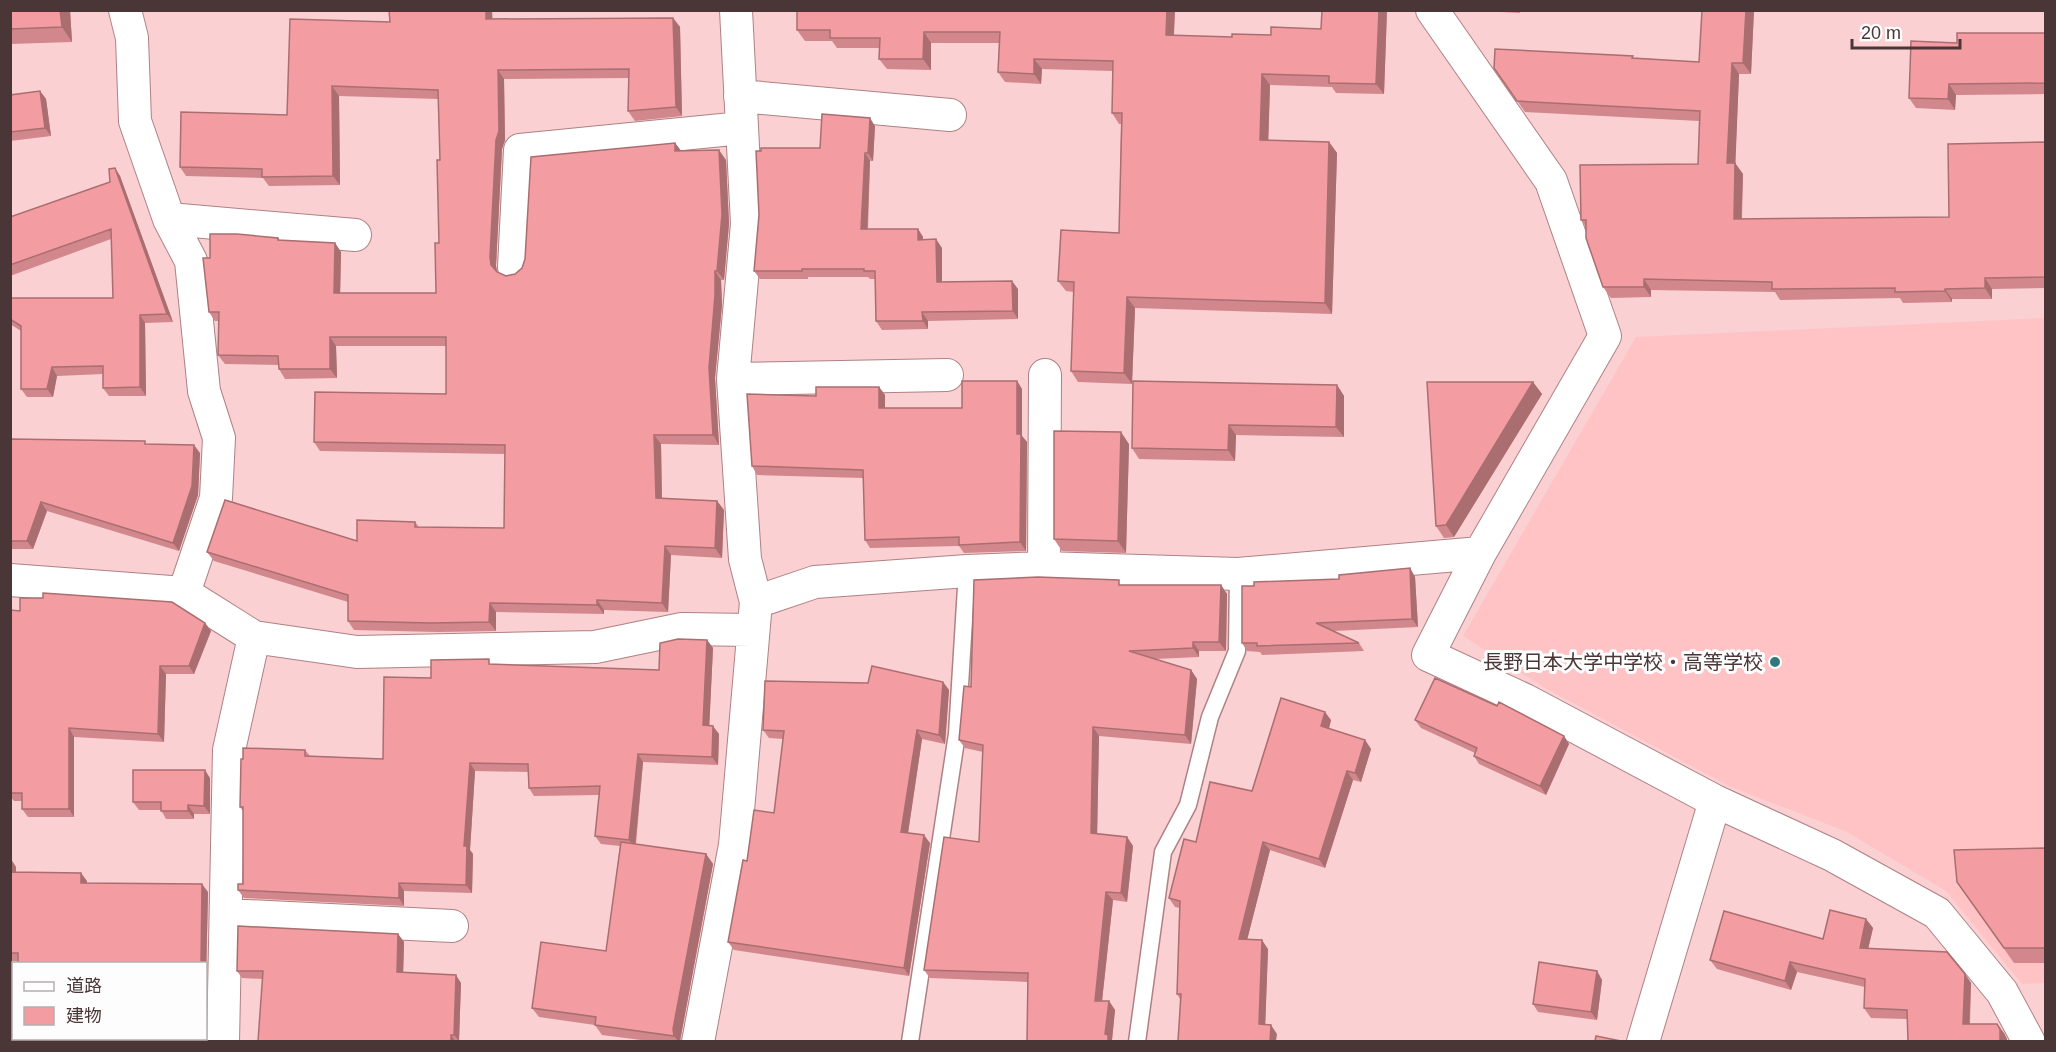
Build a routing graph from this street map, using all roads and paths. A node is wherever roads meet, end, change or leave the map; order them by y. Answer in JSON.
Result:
{"nodes":[{"id":1,"x":125,"y":10,"type":"edge"},
{"id":2,"x":736,"y":10,"type":"edge"},
{"id":3,"x":1432,"y":10,"type":"edge"},
{"id":4,"x":740,"y":96,"type":"junction"},
{"id":5,"x":951,"y":115,"type":"dead end"},
{"id":6,"x":742,"y":128,"type":"junction"},
{"id":7,"x":169,"y":219,"type":"junction"},
{"id":8,"x":355,"y":235,"type":"dead end"},
{"id":9,"x":514,"y":267,"type":"dead end"},
{"id":10,"x":947,"y":375,"type":"dead end"},
{"id":11,"x":1046,"y":375,"type":"dead end"},
{"id":12,"x":734,"y":379,"type":"junction"},
{"id":13,"x":1480,"y":553,"type":"junction"},
{"id":14,"x":1044,"y":568,"type":"junction"},
{"id":15,"x":967,"y":571,"type":"junction"},
{"id":16,"x":1238,"y":574,"type":"junction"},
{"id":17,"x":10,"y":580,"type":"edge"},
{"id":18,"x":184,"y":593,"type":"junction"},
{"id":19,"x":754,"y":616,"type":"junction"},
{"id":20,"x":254,"y":637,"type":"junction"},
{"id":21,"x":1715,"y":801,"type":"junction"},
{"id":22,"x":226,"y":915,"type":"junction"},
{"id":23,"x":452,"y":926,"type":"dead end"},
{"id":24,"x":223,"y":1041,"type":"edge"},
{"id":25,"x":698,"y":1041,"type":"edge"},
{"id":26,"x":910,"y":1041,"type":"edge"},
{"id":27,"x":1137,"y":1041,"type":"edge"},
{"id":28,"x":1643,"y":1041,"type":"edge"},
{"id":29,"x":2029,"y":1041,"type":"edge"}],
"edges":[{"from":1,"to":7,"type":"street"},
{"from":2,"to":4,"type":"street"},
{"from":3,"to":13,"type":"street"},
{"from":4,"to":5,"type":"street"},
{"from":4,"to":6,"type":"street"},
{"from":6,"to":9,"type":"street"},
{"from":6,"to":12,"type":"street"},
{"from":7,"to":8,"type":"street"},
{"from":7,"to":18,"type":"street"},
{"from":10,"to":12,"type":"street"},
{"from":11,"to":14,"type":"street"},
{"from":12,"to":19,"type":"street"},
{"from":13,"to":16,"type":"street"},
{"from":13,"to":21,"type":"street"},
{"from":14,"to":15,"type":"street"},
{"from":14,"to":16,"type":"street"},
{"from":15,"to":19,"type":"street"},
{"from":15,"to":26,"type":"lane"},
{"from":16,"to":27,"type":"lane"},
{"from":17,"to":18,"type":"street"},
{"from":18,"to":20,"type":"street"},
{"from":19,"to":20,"type":"street"},
{"from":19,"to":25,"type":"street"},
{"from":20,"to":22,"type":"street"},
{"from":21,"to":28,"type":"street"},
{"from":21,"to":29,"type":"street"},
{"from":22,"to":23,"type":"street"},
{"from":22,"to":24,"type":"street"}]}
